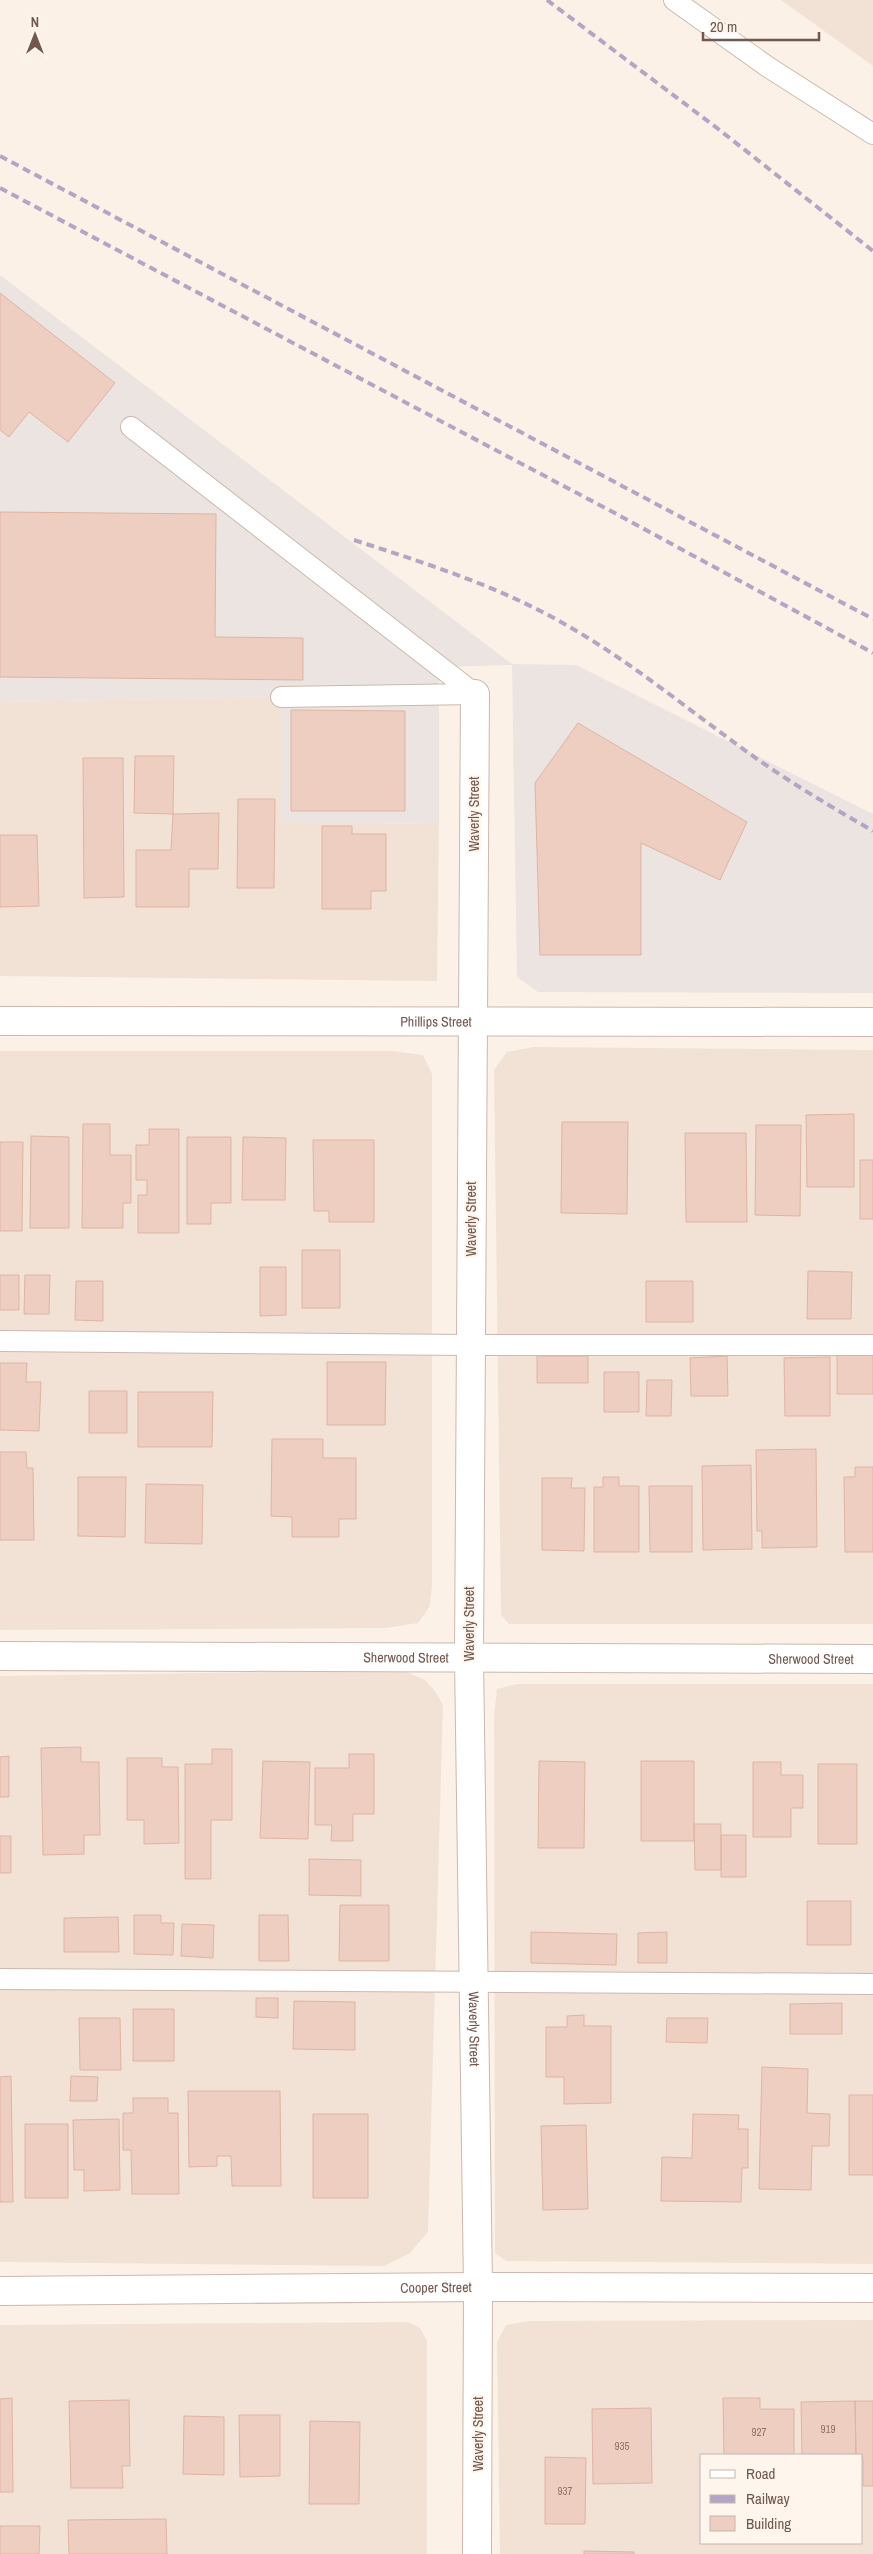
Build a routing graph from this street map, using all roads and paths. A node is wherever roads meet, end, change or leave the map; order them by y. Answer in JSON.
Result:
{"nodes":[{"id":1,"x":674,"y":0,"type":"edge"},
{"id":2,"x":873,"y":134,"type":"edge"},
{"id":3,"x":131,"y":427,"type":"dead end"},
{"id":4,"x":475,"y":694,"type":"junction"},
{"id":5,"x":281,"y":697,"type":"dead end"},
{"id":6,"x":0,"y":1021,"type":"edge"},
{"id":7,"x":873,"y":1022,"type":"edge"},
{"id":8,"x":472,"y":1023,"type":"junction"},
{"id":9,"x":0,"y":1341,"type":"edge"},
{"id":10,"x":470,"y":1345,"type":"junction"},
{"id":11,"x":873,"y":1345,"type":"edge"},
{"id":12,"x":0,"y":1656,"type":"edge"},
{"id":13,"x":469,"y":1658,"type":"junction"},
{"id":14,"x":873,"y":1659,"type":"edge"},
{"id":15,"x":0,"y":1979,"type":"edge"},
{"id":16,"x":474,"y":1983,"type":"junction"},
{"id":17,"x":873,"y":1984,"type":"edge"},
{"id":18,"x":478,"y":2287,"type":"junction"},
{"id":19,"x":873,"y":2288,"type":"edge"},
{"id":20,"x":0,"y":2291,"type":"edge"},
{"id":21,"x":477,"y":2554,"type":"edge"}],
"edges":[{"from":1,"to":2,"type":"lane"},
{"from":3,"to":4,"type":"lane"},
{"from":4,"to":5,"type":"lane"},
{"from":4,"to":8,"type":"street","name":"Waverly Street"},
{"from":6,"to":8,"type":"street","name":"Phillips Street"},
{"from":7,"to":8,"type":"street","name":"Phillips Street"},
{"from":8,"to":10,"type":"street","name":"Waverly Street"},
{"from":9,"to":10,"type":"lane"},
{"from":10,"to":11,"type":"lane"},
{"from":10,"to":13,"type":"street","name":"Waverly Street"},
{"from":12,"to":13,"type":"street","name":"Sherwood Street"},
{"from":13,"to":14,"type":"street","name":"Sherwood Street"},
{"from":13,"to":16,"type":"street","name":"Waverly Street"},
{"from":15,"to":16,"type":"lane"},
{"from":16,"to":17,"type":"lane"},
{"from":16,"to":18,"type":"street","name":"Waverly Street"},
{"from":18,"to":19,"type":"street","name":"Cooper Street"},
{"from":18,"to":20,"type":"street","name":"Cooper Street"},
{"from":18,"to":21,"type":"street","name":"Waverly Street"}]}
